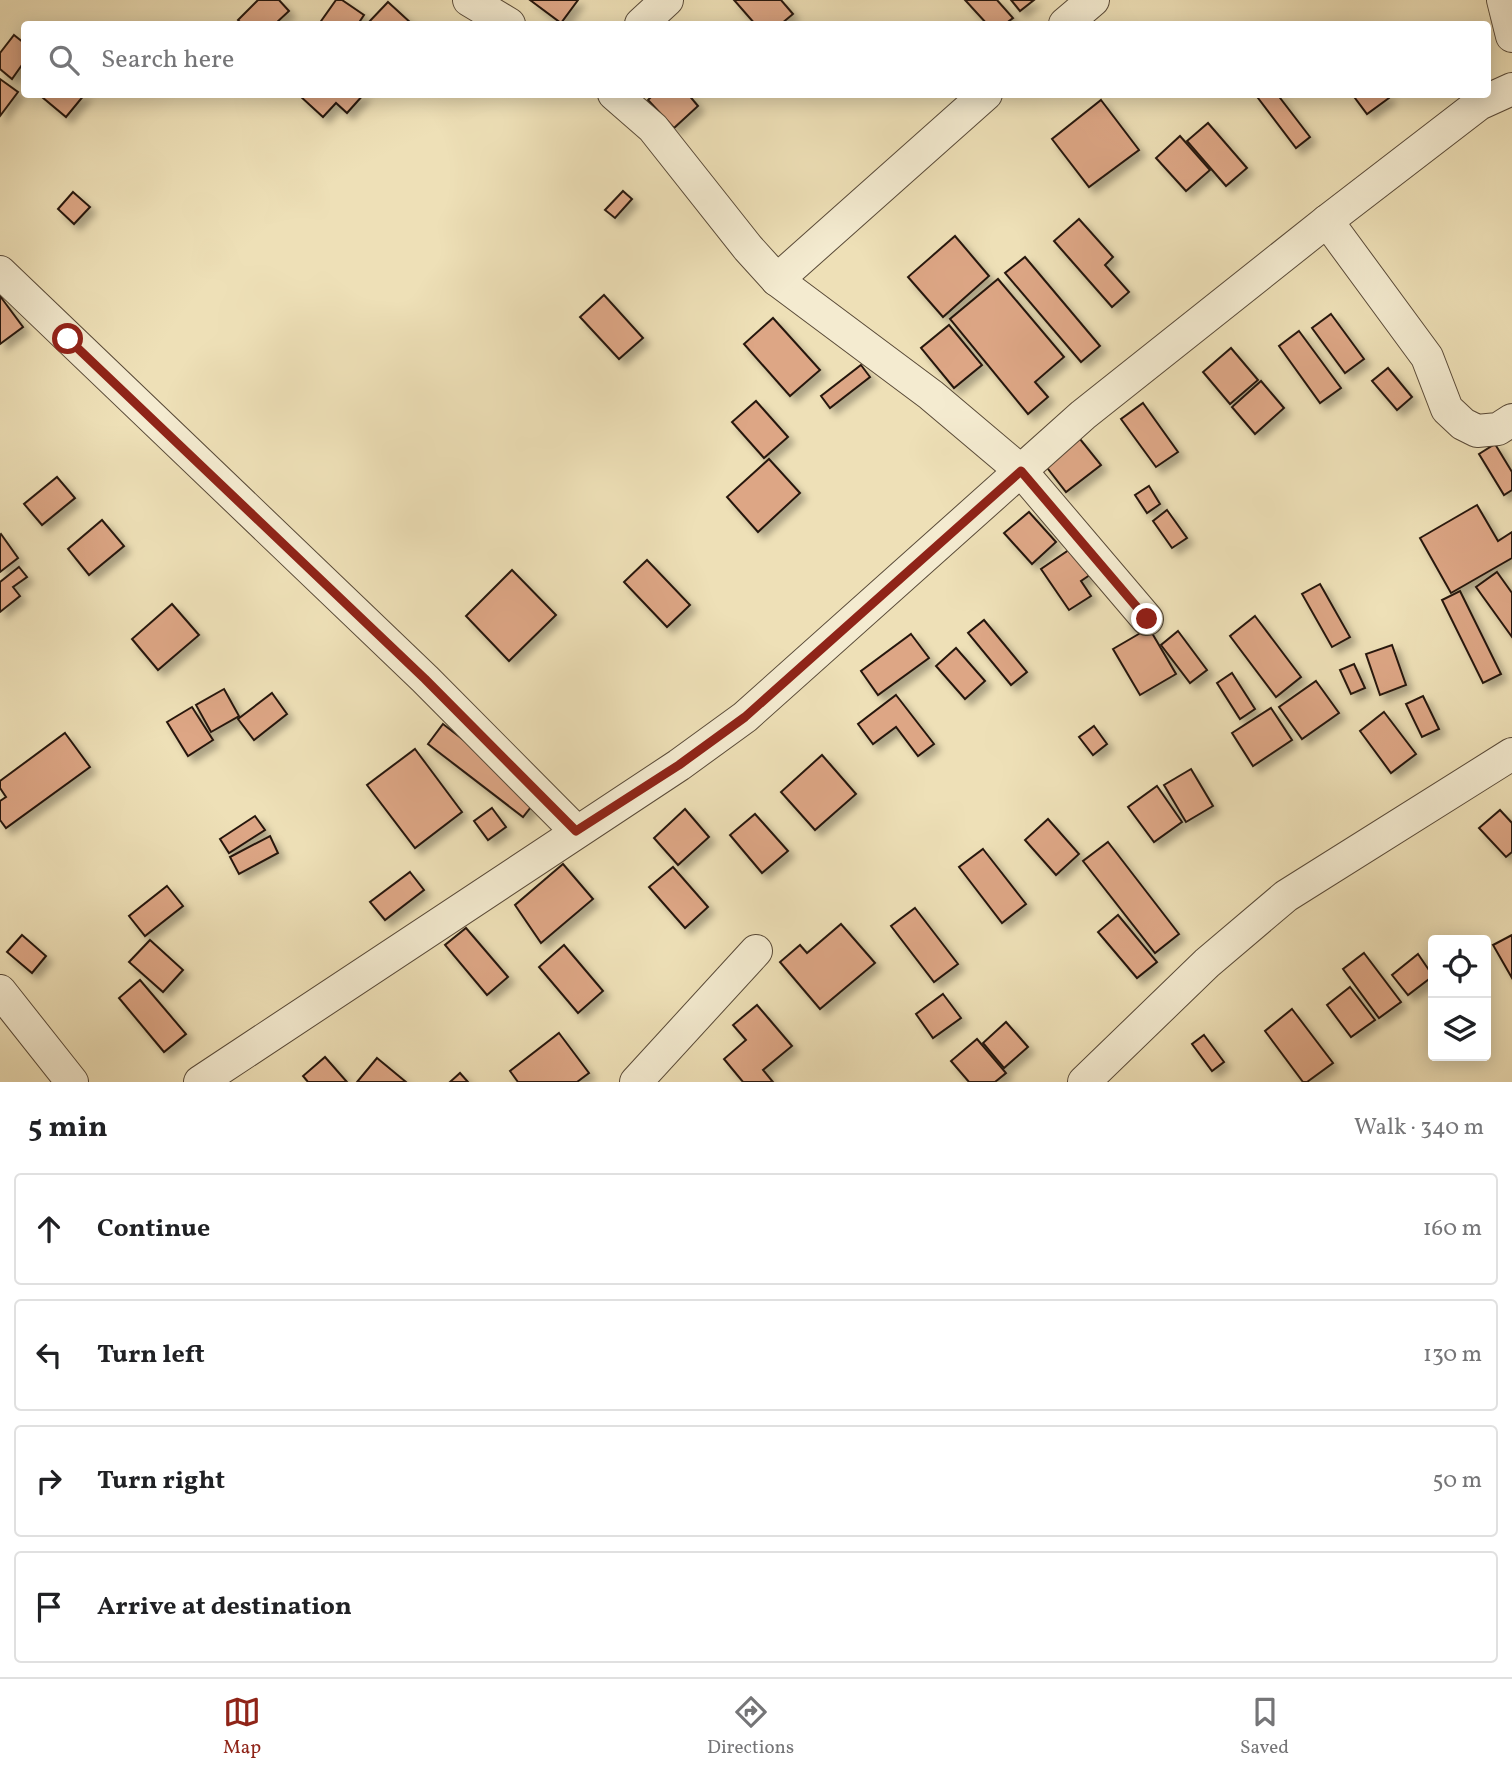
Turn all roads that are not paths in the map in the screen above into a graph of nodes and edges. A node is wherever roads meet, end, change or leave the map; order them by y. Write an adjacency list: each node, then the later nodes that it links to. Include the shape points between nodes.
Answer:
1 (469, 0): 5 (street)
2 (667, 0): 6 (street)
3 (1093, 0): 7 (street)
4 (1503, 0): 8 (street)
5 (504, 21)
6 (644, 21)
7 (1068, 21)
8 (1512, 36)
9 (1512, 89): 12 (street, via 1479,104)
10 (619, 98): 14 (street, via 653,128)
11 (982, 98): 14 (street)
12 (1327, 221): 15 (street, via 1426,357 1447,409 1477,431 1497,429); 16 (street, via 1083,415)
13 (0, 272): 19 (street, via 425,679)
14 (777, 280): 16 (street, via 931,396)
15 (1512, 420)
16 (1021, 471): 17 (street); 19 (street, via 745,717)
17 (1147, 619)
18 (1512, 754): 25 (street, via 1286,896 1207,963)
19 (576, 831): 23 (street)
20 (756, 951): 24 (street)
21 (0, 990): 22 (street)
22 (72, 1082)
23 (200, 1082)
24 (636, 1082)
25 (1084, 1082)

